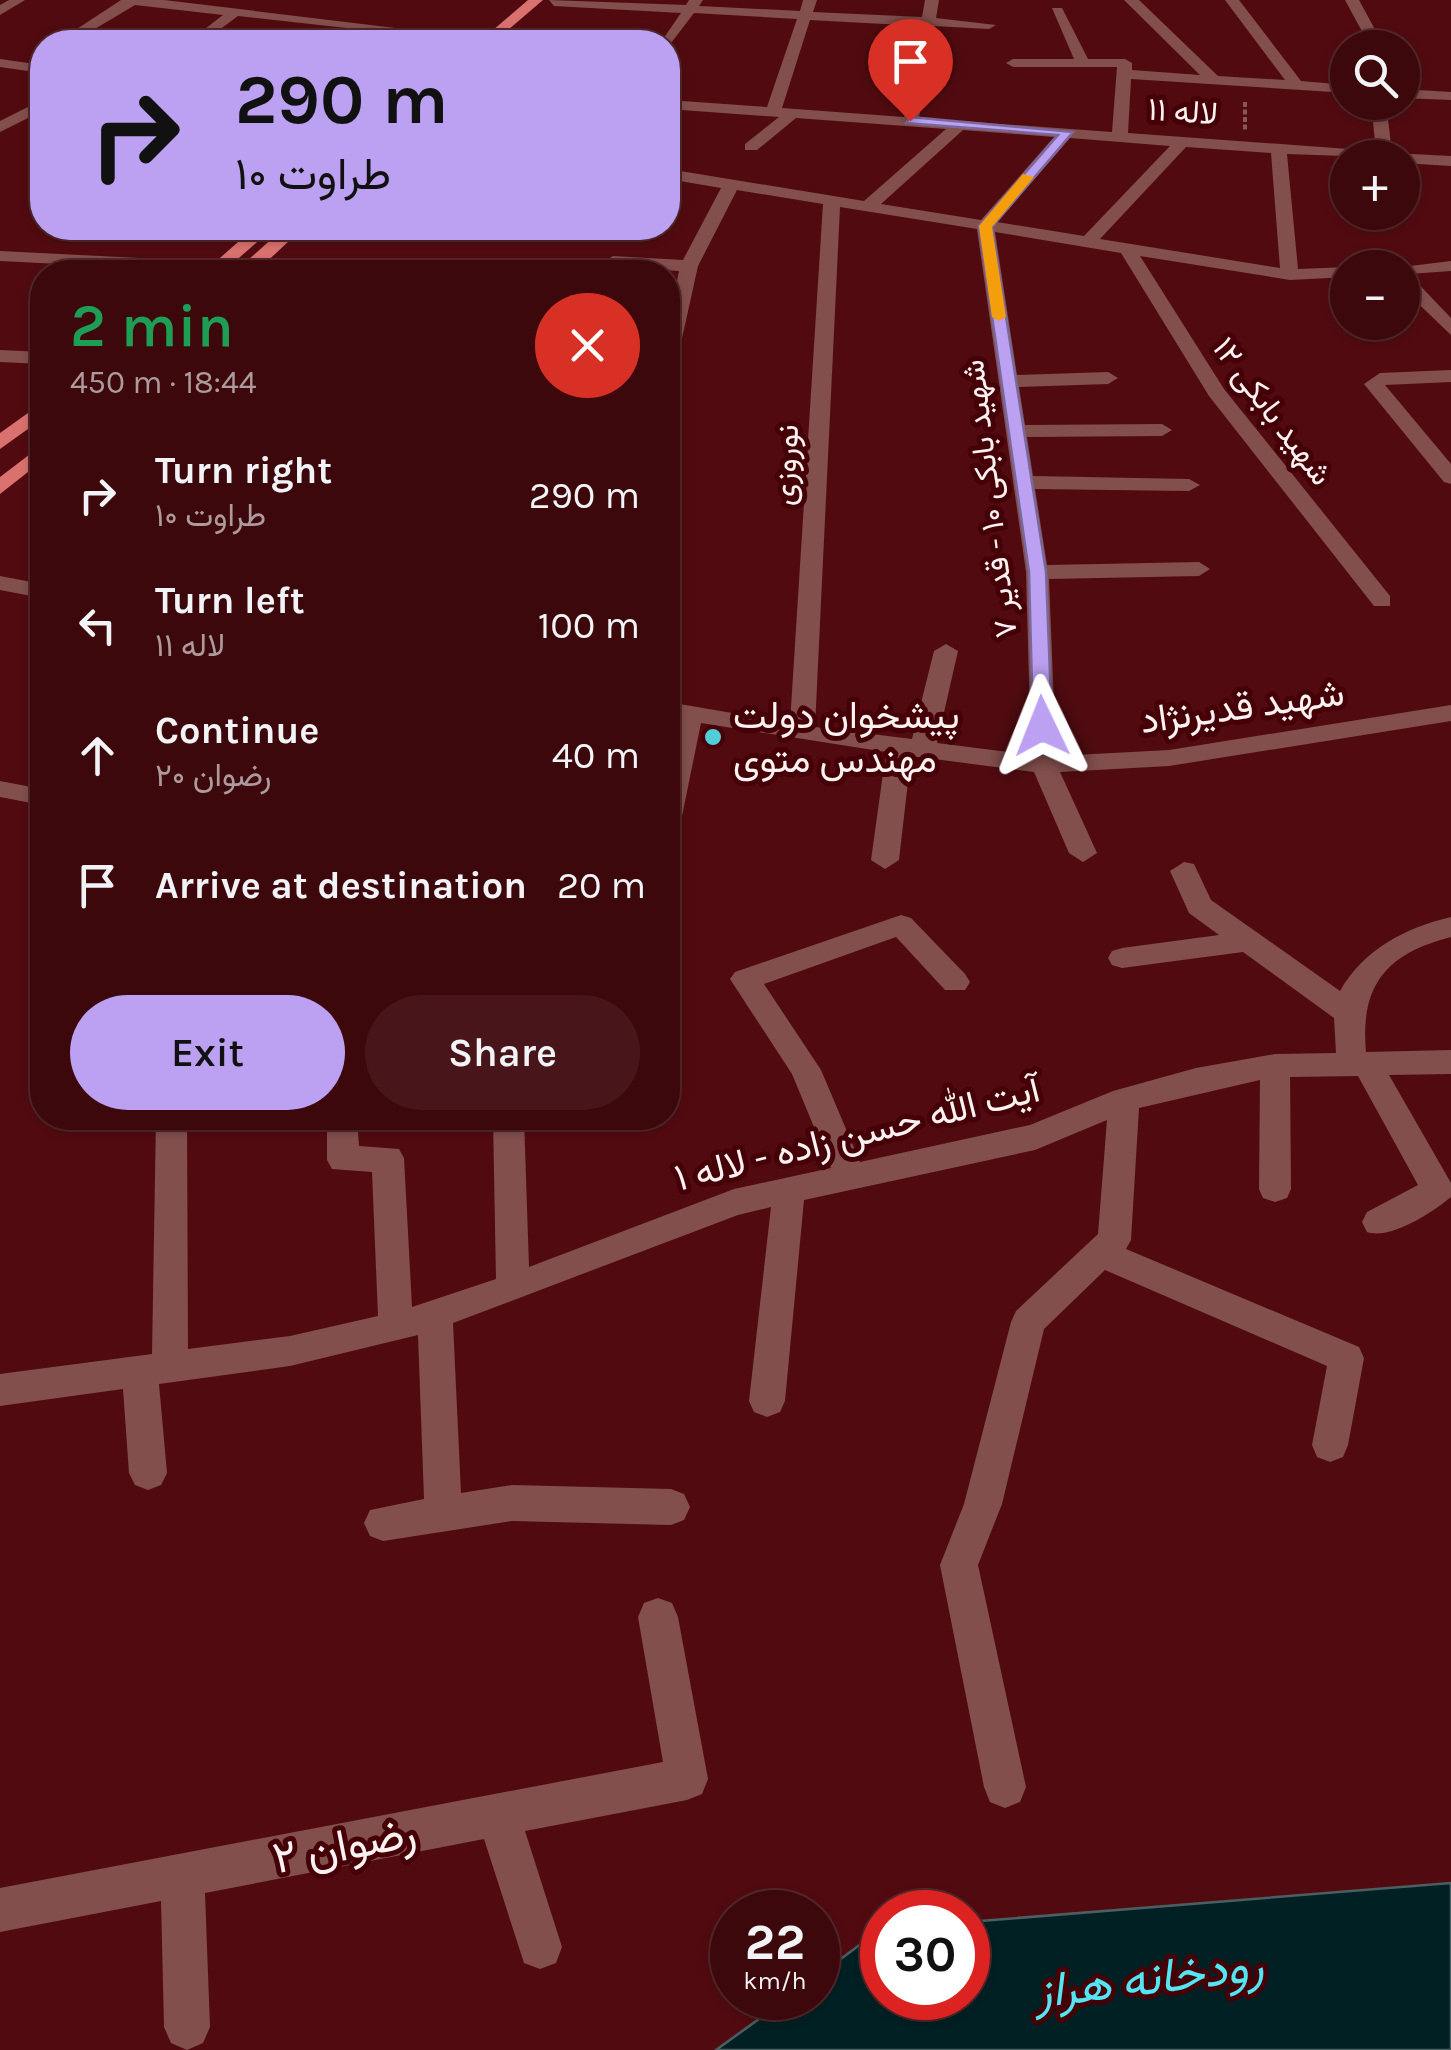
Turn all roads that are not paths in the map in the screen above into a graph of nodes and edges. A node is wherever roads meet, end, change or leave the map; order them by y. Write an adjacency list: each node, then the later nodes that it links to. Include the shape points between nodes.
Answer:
1 (18, 0): 12 (street)
2 (132, 0): 13 (street); 18 (street)
3 (536, 0): 22 (main road)
4 (932, 0): 16 (street)
5 (1131, 0): 32 (street)
6 (1232, 0): 33 (street)
7 (1352, 0): 25 (street)
8 (556, 1): 10 (street); 23 (main road)
9 (336, 3): 15 (street)
10 (693, 5): 11 (street); 24 (street)
11 (807, 8): 16 (street); 39 (street)
12 (0, 11)
13 (235, 12): 15 (street); 19 (street)
14 (1057, 12): 27 (street)
15 (314, 21): 17 (street)
16 (928, 22): 26 (street, via 990,18); 41 (street)
17 (337, 23): 20 (street); 21 (street)
18 (83, 30)
19 (211, 30)
20 (329, 30)
21 (395, 30)
22 (500, 30)
23 (521, 30)
24 (677, 30)
25 (1368, 30)
26 (986, 44)
27 (1083, 63): 28 (street); 31 (street, via 1125,63)
28 (1013, 64)
29 (3, 65): 30 (street)
30 (30, 68)
31 (1123, 74): 32 (street); 45 (street)
32 (1214, 80): 33 (street)
33 (1297, 86): 34 (street)
34 (1330, 88)
35 (1420, 94): 36 (street)
36 (1451, 96)
37 (680, 105): 39 (street, لاله ۱۱)
38 (30, 111): 43 (street)
39 (772, 111): 40 (street, لاله ۱۱)
40 (792, 112): 41 (street, لاله ۱۱); 47 (street)
41 (910, 121): 42 (street, لاله ۱۱)
42 (961, 124): 44 (street, لاله ۱۱); 55 (street)
43 (0, 127)
44 (1067, 132): 45 (street, لاله ۱۱); 56 (street)
45 (1120, 136): 46 (street, لاله ۱۱)
46 (1183, 141): 48 (street, لاله ۱۱); 59 (street)
47 (751, 147)
48 (1278, 148): 49 (street, لاله ۱۱); 70 (street)
49 (1330, 152)
50 (1420, 159): 51 (street, لاله ۱۱)
51 (1451, 161)
52 (680, 176): 53 (street)
53 (731, 184): 54 (street); 66 (street)
54 (832, 201): 55 (street); 98 (street, نوروزی)
55 (867, 207): 56 (street)
56 (985, 226): 59 (street); 78 (street, شهید بابکی ۱۰ - قدیر ۷)
57 (250, 240): 63 (main road)
58 (281, 240): 64 (main road)
59 (1087, 242): 60 (street)
60 (1126, 249): 70 (street); 94 (street, شهید بابکی ۱۲, via 1216,392)
61 (0, 256): 62 (street)
62 (62, 260)
63 (227, 260)
64 (258, 260)
65 (680, 265): 66 (street)
66 (689, 266): 72 (street)
67 (1451, 266): 68 (street)
68 (1420, 267)
69 (1330, 273): 70 (street)
70 (1290, 275)
71 (1420, 296): 73 (street)
72 (680, 309)
73 (1451, 329)
74 (6, 357): 75 (street)
75 (30, 366)
76 (1451, 376): 86 (street, via 1374,384)
77 (1108, 378): 78 (street)
78 (1008, 381): 81 (street, شهید بابکی ۱۰ - قدیر ۷)
79 (30, 419): 82 (main road)
80 (1162, 430): 81 (street)
81 (1016, 431): 87 (street, شهید بابکی ۱۰ - قدیر ۷)
82 (0, 443)
83 (0, 454): 84 (main road)
84 (30, 456)
85 (30, 462): 89 (main road)
86 (1451, 478)
87 (1024, 482): 88 (street); 91 (street, شهید بابکی ۱۰ - قدیر ۷)
88 (1189, 484)
89 (0, 488)
90 (1198, 569): 91 (street)
91 (1037, 572): 100 (street, شهید بابکی ۱۰ - قدیر ۷)
92 (0, 583): 93 (street)
93 (30, 589)
94 (1382, 600)
95 (946, 650): 99 (street)
96 (680, 712): 98 (street, شهید قدیرنژاد)
97 (1451, 713): 100 (street, شهید قدیرنژاد, via 1170,758)
98 (802, 734): 99 (street, شهید قدیرنژاد)
99 (912, 746): 100 (street, شهید قدیرنژاد); 104 (street)
100 (1044, 765): 103 (street)
101 (0, 789): 102 (street)
102 (30, 795)
103 (1083, 853)
104 (885, 860)
105 (1184, 872): 107 (street, via 1199,906)
106 (1451, 927): 110 (street, via 1424,932 1391,954 1354,990)
107 (1247, 940): 108 (street); 110 (street)
108 (1122, 958)
109 (955, 982): 118 (street, via 901,924 745,979 806,1070)
110 (1350, 1014): 112 (street)
111 (1451, 1062): 112 (street, آیت الله حسن زاده - لاله ۱)
112 (1359, 1064): 113 (street, آیت الله حسن زاده - لاله ۱); 121 (street, via 1438,1190)
113 (1275, 1066): 114 (street, آیت الله حسن زاده - لاله ۱); 119 (street)
114 (1124, 1100): 118 (street, آیت الله حسن زاده - لاله ۱, via 1035,1136); 122 (street, via 1114,1240)
115 (170, 1130): 126 (street)
116 (342, 1130): 125 (street, via 343,1160 388,1158)
117 (508, 1130): 123 (street)
118 (851, 1178): 120 (street, آیت الله حسن زاده - لاله ۱)
119 (1276, 1189)
120 (789, 1190): 123 (street, آیت الله حسن زاده - لاله ۱, via 718,1208); 128 (street)
121 (1379, 1222)
122 (1100, 1254): 129 (street, via 1346,1358); 135 (street, via 1028,1322 983,1504 959,1565)
123 (513, 1288): 124 (street, آیت الله حسن زاده - لاله ۱)
124 (435, 1314): 125 (street, آیت الله حسن زاده - لاله ۱); 132 (street)
125 (396, 1326): 126 (street, آیت الله حسن زاده - لاله ۱, via 290,1352)
126 (155, 1369): 127 (street, آیت الله حسن زاده - لاله ۱); 130 (street)
127 (0, 1390)
128 (767, 1401)
129 (1330, 1445)
130 (148, 1474)
131 (671, 1508): 132 (street, via 512,1503)
132 (443, 1514): 133 (street)
133 (382, 1523)
134 (658, 1617): 136 (street, رضوان ۲, via 687,1778)
135 (1005, 1788)
136 (498, 1815): 137 (street, رضوان ۲); 139 (street)
137 (182, 1875): 138 (street, رضوان ۲); 140 (street)
138 (0, 1910)
139 (540, 1947)
140 (186, 2027)

